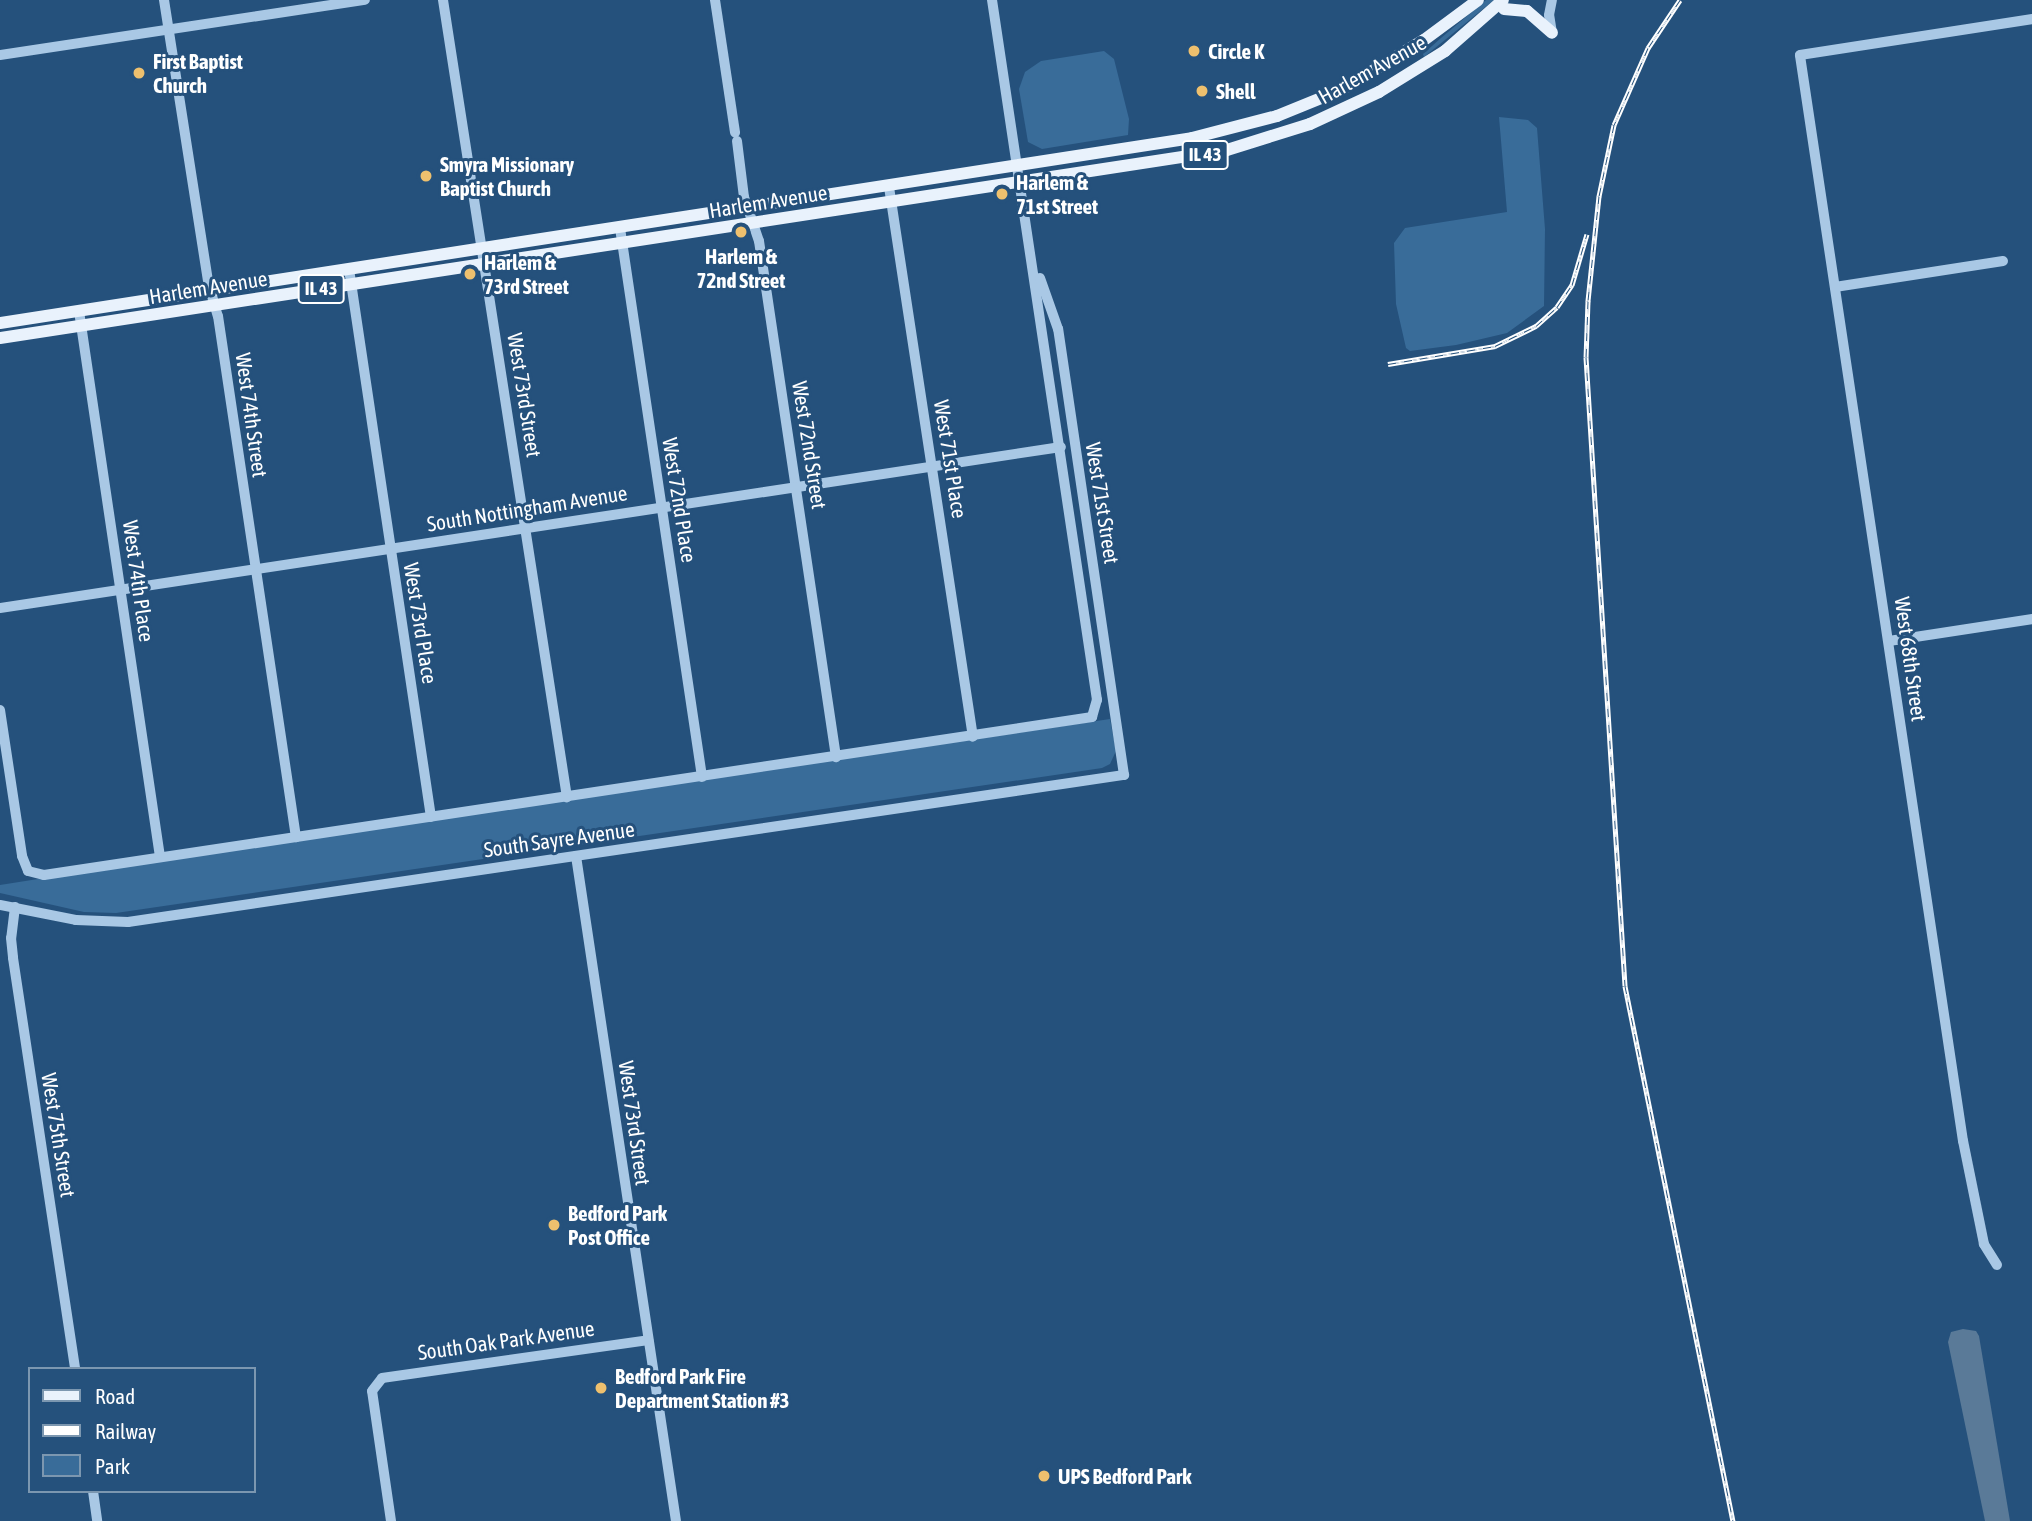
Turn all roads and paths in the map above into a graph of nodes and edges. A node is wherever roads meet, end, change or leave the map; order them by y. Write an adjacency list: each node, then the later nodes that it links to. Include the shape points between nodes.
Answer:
1 (164, 0): 13 (street, West 74th Street)
2 (365, 0): 13 (street)
3 (443, 0): 25 (street, West 73rd Street)
4 (715, 0): 20 (street, West 72nd Street)
5 (992, 0): 16 (street, West 71st Street)
6 (1469, 0): 11 (main road)
7 (1478, 0): 11 (main road, Harlem Avenue / IL 43)
8 (1516, 0): 10 (main road, Harlem Avenue)
9 (1552, 0): 14 (street)
10 (1504, 5): 14 (main road, via 1527,11); 17 (main road, Harlem Avenue / IL 43, via 1445,51 1380,92 1345,111 1272,138 1195,156)
11 (1456, 17): 16 (main road, Harlem Avenue / IL 43, via 1366,76 1277,116 1192,138)
12 (2032, 19): 30 (street, West 68th Street, via 1800,55)
13 (168, 29): 15 (street); 31 (street, West 74th Street)
14 (1552, 33)
15 (0, 55)
16 (1018, 167): 17 (street, West 71st Street); 18 (main road, Harlem Avenue / IL 43)
17 (1021, 182): 19 (main road, Harlem Avenue / IL 43); 23 (street, West 71st Street)
18 (889, 187): 19 (street, West 71st Place); 20 (main road, Harlem Avenue / IL 43)
19 (891, 202): 21 (main road, Harlem Avenue / IL 43); 38 (street, West 71st Place)
20 (748, 208): 21 (street, West 72nd Street); 22 (main road, Harlem Avenue / IL 43)
21 (753, 223): 24 (main road, Harlem Avenue / IL 43); 39 (street, West 72nd Street)
22 (620, 228): 24 (street, West 72nd Place); 25 (main road, Harlem Avenue / IL 43)
23 (1030, 240): 37 (street, West 71st Street); 52 (street, West 71st Street, via 1058,329)
24 (621, 243): 27 (main road, Harlem Avenue / IL 43); 40 (street, West 72nd Place)
25 (483, 249): 27 (street, West 73rd Street); 28 (main road, Harlem Avenue / IL 43)
26 (2003, 261): 30 (street)
27 (485, 264): 29 (main road, Harlem Avenue / IL 43); 41 (street, West 73rd Street)
28 (349, 269): 29 (street, West 73rd Place); 31 (main road, Harlem Avenue / IL 43)
29 (351, 284): 32 (main road, Harlem Avenue / IL 43); 42 (street, West 73rd Place)
30 (1835, 287): 47 (street, West 68th Street)
31 (210, 291): 32 (street, West 74th Street); 33 (main road, Harlem Avenue / IL 43)
32 (215, 305): 35 (main road, Harlem Avenue / IL 43); 43 (street, West 74th Street)
33 (79, 311): 34 (main road, Harlem Avenue / IL 43); 35 (street, West 74th Place)
34 (0, 323)
35 (81, 326): 36 (main road, Harlem Avenue / IL 43); 44 (street, West 74th Place)
36 (0, 338)
37 (1060, 447): 38 (street, South Nottingham Avenue); 49 (street, West 71st Street)
38 (933, 466): 39 (street, South Nottingham Avenue); 50 (street, West 71st Place)
39 (798, 487): 40 (street, South Nottingham Avenue); 51 (street, West 72nd Street)
40 (662, 507): 41 (street, South Nottingham Avenue); 53 (street, West 72nd Place)
41 (526, 529): 42 (street, South Nottingham Avenue); 54 (street, West 73rd Street)
42 (391, 549): 43 (street, South Nottingham Avenue); 55 (street, West 73rd Place)
43 (256, 569): 44 (street, South Nottingham Avenue); 56 (street, West 74th Street)
44 (121, 590): 45 (street, South Nottingham Avenue); 58 (street, West 74th Place)
45 (0, 608)
46 (2032, 619): 47 (street)
47 (1889, 641): 61 (street, West 68th Street, via 1963,1141 1984,1244)
48 (0, 710): 58 (street, South Sayre Avenue, via 28,871 44,875)
49 (1096, 713): 50 (street, South Sayre Avenue, via 1087,719)
50 (973, 737): 51 (street, South Sayre Avenue)
51 (836, 757): 53 (street, South Sayre Avenue)
52 (1125, 775): 57 (street, South Sayre Avenue)
53 (702, 777): 54 (street, South Sayre Avenue)
54 (567, 797): 55 (street, South Sayre Avenue)
55 (431, 817): 56 (street, South Sayre Avenue)
56 (296, 837): 58 (street, South Sayre Avenue)
57 (576, 856): 60 (street, South Sayre Avenue, via 128,922 85,921); 62 (street, West 73rd Street)
58 (160, 857)
59 (0, 905): 60 (street, South Sayre Avenue)
60 (15, 907): 63 (street, West 75th Street, via 13,958)
61 (1997, 1265)
62 (648, 1340): 66 (street, South Oak Park Avenue, via 382,1378 373,1386); 67 (street, West 73rd Street)
63 (75, 1367)
64 (93, 1493): 65 (street)
65 (97, 1521)
66 (391, 1521)
67 (676, 1521)

